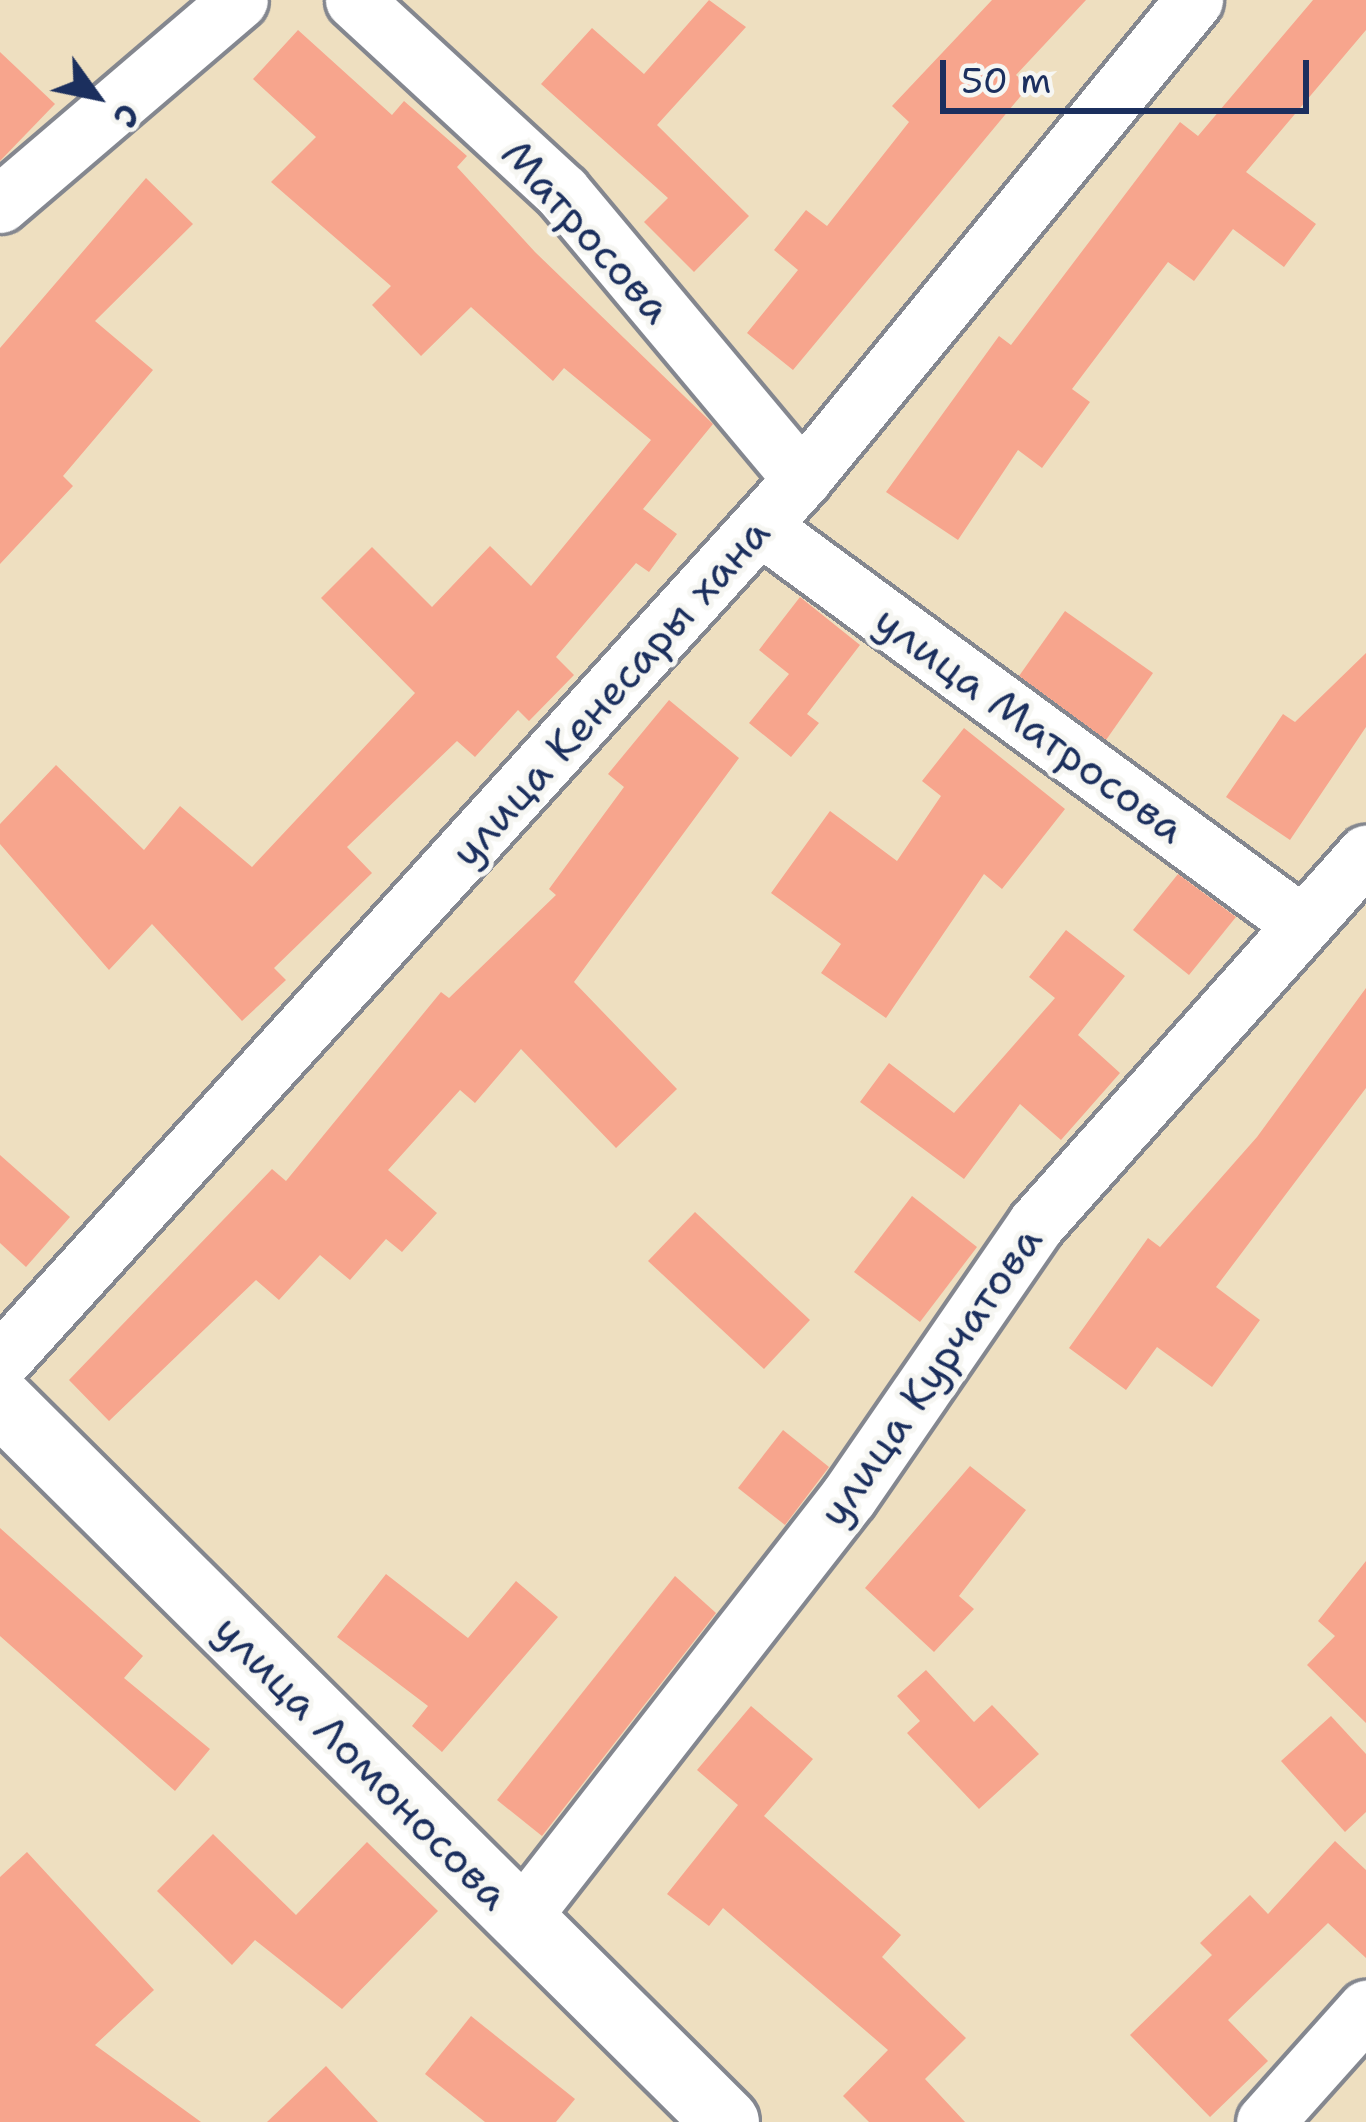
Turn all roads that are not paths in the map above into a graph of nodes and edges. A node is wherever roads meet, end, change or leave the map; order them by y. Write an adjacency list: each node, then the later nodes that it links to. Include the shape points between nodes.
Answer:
1 (239, 0): 4 (street)
2 (354, 0): 5 (street, Матросова, via 562,192)
3 (1193, 0): 5 (street, улица Кенесары хана)
4 (0, 204)
5 (802, 479): 6 (street, улица Кенесары хана)
6 (760, 526): 8 (street, улица Матросова); 9 (street, улица Кенесары хана)
7 (1366, 854): 8 (street, улица Курчатова)
8 (1299, 922): 11 (street, улица Курчатова, via 1036,1224 848,1496)
9 (0, 1361)
10 (0, 1401): 11 (main road, улица Ломоносова)
11 (519, 1920): 13 (main road, улица Ломоносова)
12 (1366, 2009): 14 (street)
13 (726, 2122)
14 (1265, 2122)

